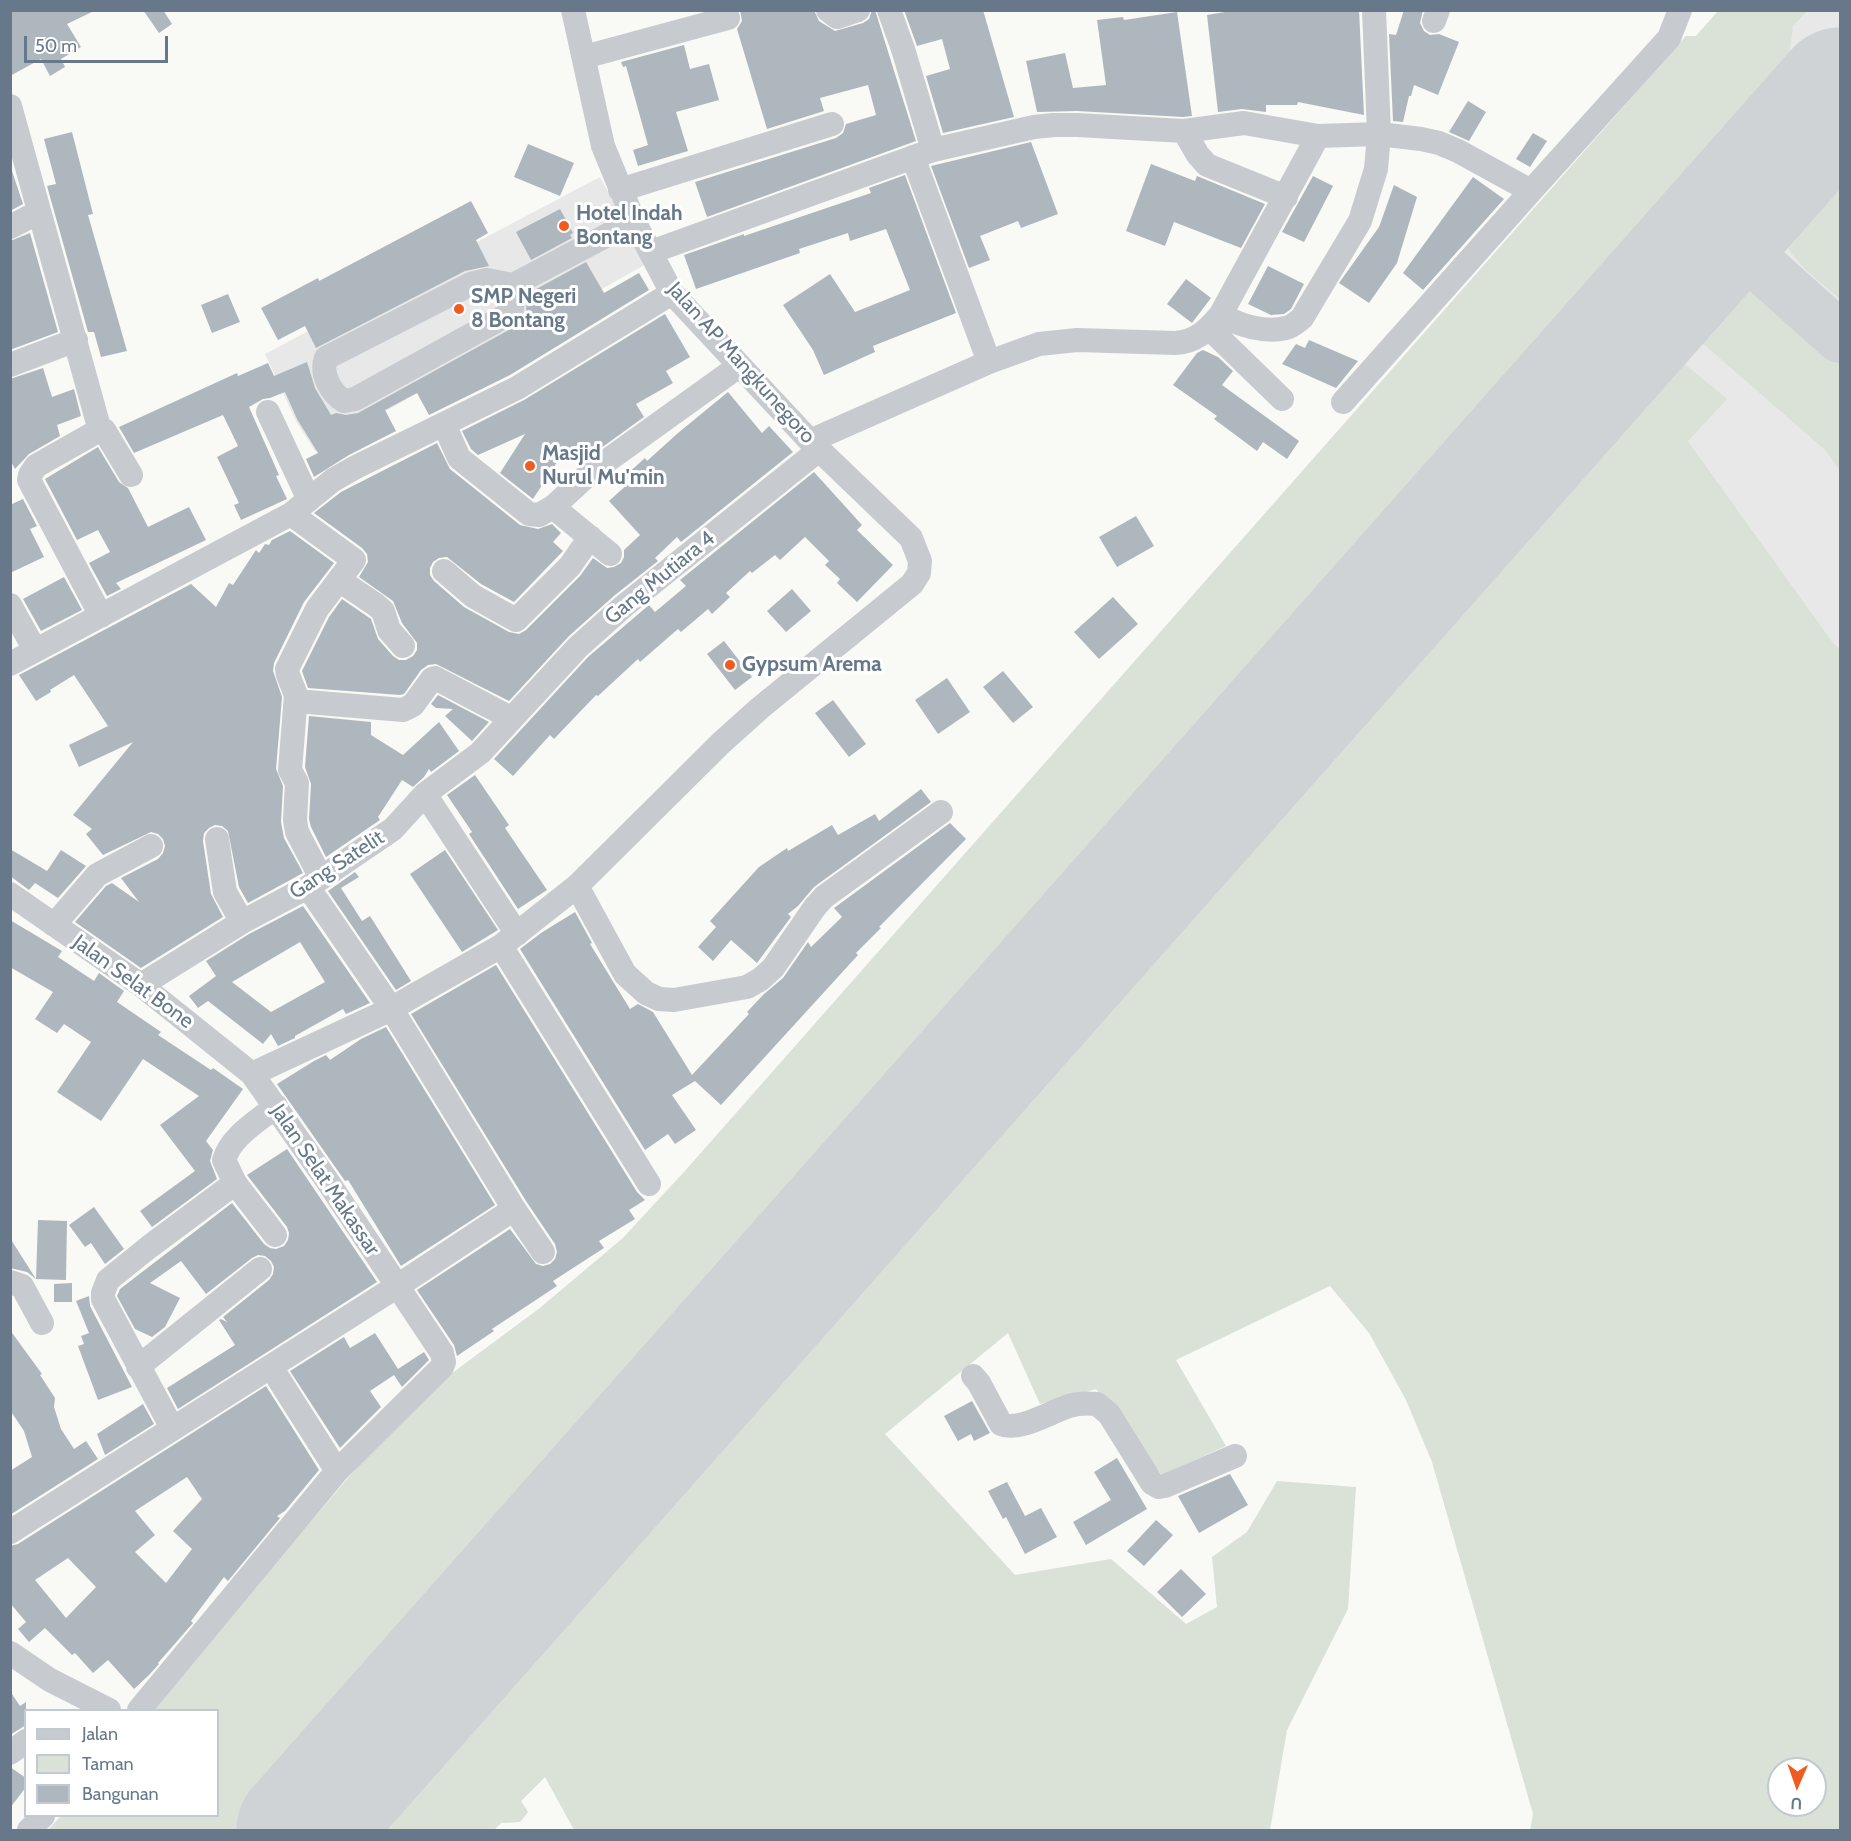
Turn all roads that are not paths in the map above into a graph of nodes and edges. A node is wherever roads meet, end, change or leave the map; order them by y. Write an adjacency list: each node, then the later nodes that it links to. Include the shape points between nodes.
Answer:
1 (573, 10): 8 (street, Jalan AP Mangkunegoro)
2 (828, 10): 3 (street, via 837,17)
3 (858, 10)
4 (889, 10): 14 (street, via 903,49)
5 (1374, 10): 12 (street)
6 (1680, 10): 16 (street, via 1669,38)
7 (728, 18): 8 (street)
8 (584, 57): 15 (street, Jalan AP Mangkunegoro, via 603,146)
9 (10, 106): 18 (street)
10 (832, 124): 15 (street)
11 (1184, 131): 13 (street, via 1244,123); 14 (street, via 1054,125); 17 (street, via 1207,165)
12 (1379, 134): 13 (street); 16 (street, via 1438,143); 24 (street, via 1376,169 1360,220 1302,318 1289,328 1273,330 1229,320)
13 (1317, 136): 17 (street)
14 (923, 153): 21 (street); 26 (street)
15 (620, 190): 19 (street, Jalan AP Mangkunegoro)
16 (1531, 191): 30 (street)
17 (1286, 197): 24 (street)
18 (39, 212): 20 (street); 25 (street)
19 (634, 221): 21 (street, Jalan AP Mangkunegoro); 22 (street)
20 (10, 227)
21 (651, 252): 23 (street, Jalan AP Mangkunegoro)
22 (513, 285): 22 (street, via 509,314 355,399 344,402 326,379 326,358 471,284 487,280)
23 (672, 293): 28 (street, Jalan AP Mangkunegoro); 32 (street, via 517,388)
24 (1215, 321): 26 (street, Gang Mutiara 4, via 1188,342 1057,341); 29 (street)
25 (76, 340): 27 (street); 33 (street)
26 (989, 362): 34 (street, Gang Mutiara 4)
27 (10, 365)
28 (739, 366): 34 (street, Jalan AP Mangkunegoro); 37 (street, via 590,473)
29 (1282, 399)
30 (1342, 402)
31 (268, 412): 36 (street)
32 (444, 424): 36 (street, via 344,474); 37 (street, via 459,458 529,514 539,515)
33 (99, 427): 35 (street); 43 (street, via 36,466 29,480)
34 (815, 446): 48 (street, Gang Mutiara 4, via 578,647); 54 (street, Jalan AP Mangkunegoro, via 911,538 920,561 919,573 912,584 729,736)
35 (131, 475)
36 (300, 507): 41 (street, via 352,557 354,562); 43 (street)
37 (553, 507): 38 (street)
38 (590, 537): 39 (street); 40 (street, via 570,567 516,620 473,596)
39 (610, 554)
40 (444, 571)
41 (339, 580): 44 (street, via 383,611 389,630); 47 (street, via 317,609 287,669)
42 (10, 605): 45 (street)
43 (101, 616): 45 (street)
44 (403, 646)
45 (35, 650): 46 (street)
46 (10, 664)
47 (296, 701): 48 (street, via 403,711 413,705 435,678); 53 (street, via 290,770 297,783 295,820)
48 (511, 718): 49 (street, Gang Satelit, via 480,753)
49 (425, 794): 53 (street, Gang Satelit, via 393,829); 58 (street)
50 (941, 812): 54 (street, via 824,897 773,968 747,987 674,1000 646,993 625,974)
51 (217, 839): 56 (street, via 225,892)
52 (151, 846): 57 (street, via 97,875)
53 (315, 882): 56 (street, Gang Satelit); 60 (street)
54 (577, 886): 58 (street)
55 (10, 894): 57 (street, Jalan Selat Bone)
56 (242, 922): 59 (street, Gang Satelit)
57 (54, 925): 59 (street, Jalan Selat Bone)
58 (509, 940): 60 (street); 64 (street)
59 (141, 985): 61 (street, Jalan Selat Bone)
60 (392, 1008): 61 (street); 65 (street)
61 (252, 1074): 62 (street, Jalan Selat Makassar)
62 (276, 1106): 63 (street, via 227,1149 224,1160); 70 (street, Jalan Selat Makassar)
63 (235, 1183): 66 (street); 72 (street, via 108,1280 103,1299)
64 (649, 1184)
65 (514, 1209): 67 (street); 70 (street)
66 (275, 1235)
67 (543, 1252)
68 (260, 1269): 72 (street)
69 (10, 1282): 71 (street, via 22,1286)
70 (396, 1287): 73 (street); 77 (street, Jalan Selat Makassar, via 442,1353 444,1362)
71 (42, 1323)
72 (138, 1367): 75 (street)
73 (272, 1367): 75 (street); 77 (street)
74 (973, 1376): 76 (street, via 1005,1426 1016,1426 1069,1406 1097,1404 1109,1414 1152,1483 1159,1486)
75 (172, 1428): 78 (street)
76 (1235, 1456)
77 (337, 1471): 82 (street)
78 (10, 1532)
79 (10, 1653): 80 (street, via 50,1680)
80 (72, 1703): 81 (street)
81 (104, 1709)
82 (140, 1709)
83 (24, 1742): 84 (street)
84 (10, 1753)
85 (41, 1817): 86 (street)
86 (29, 1830)

